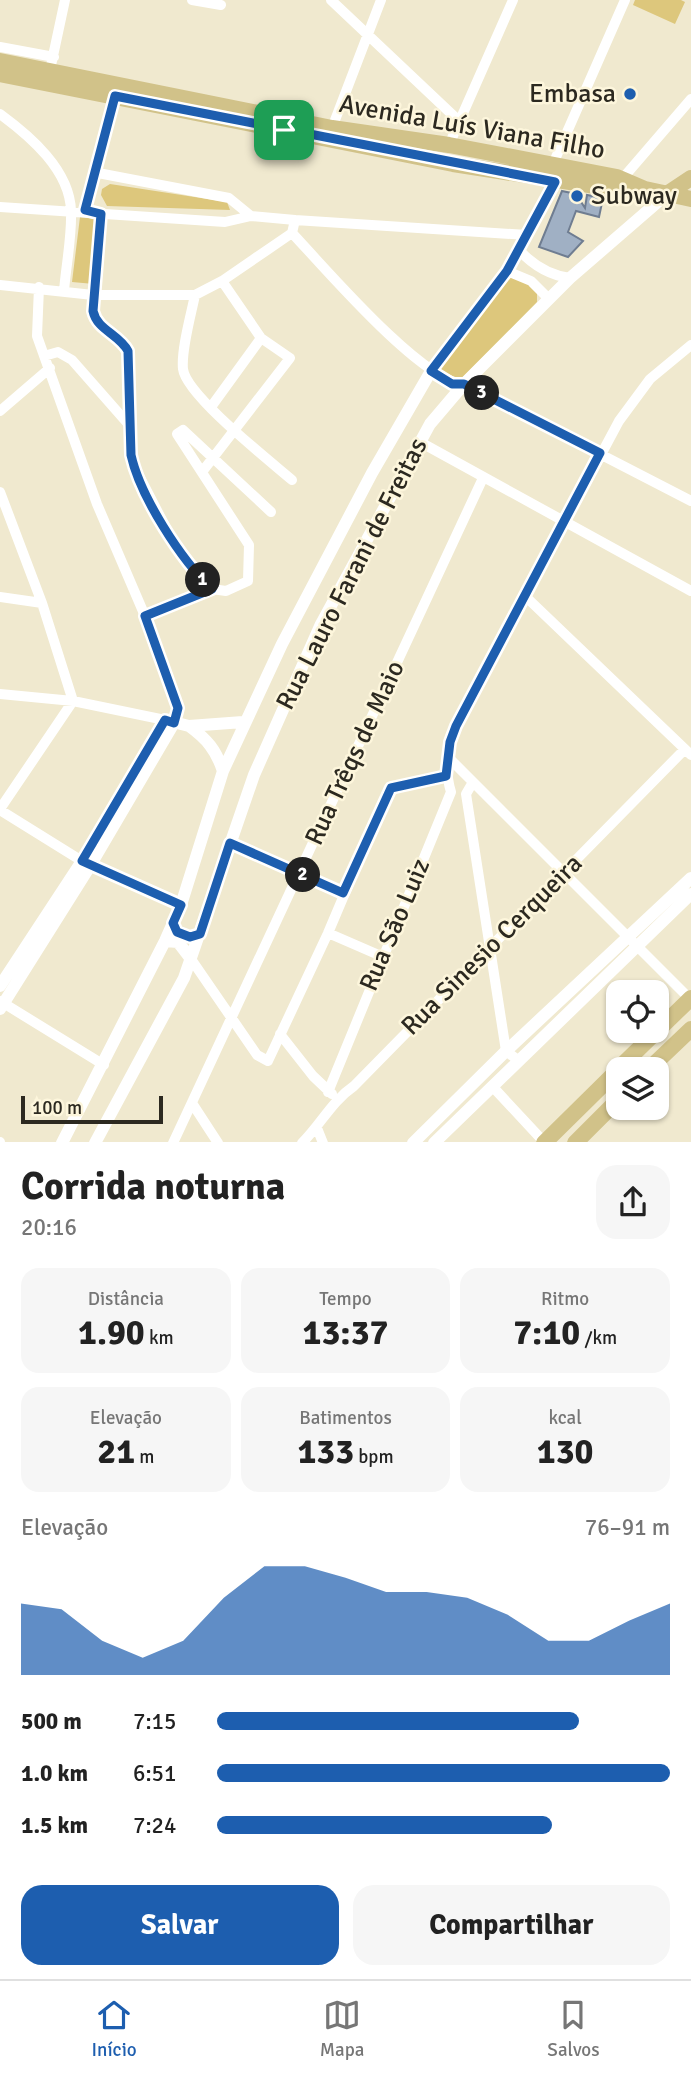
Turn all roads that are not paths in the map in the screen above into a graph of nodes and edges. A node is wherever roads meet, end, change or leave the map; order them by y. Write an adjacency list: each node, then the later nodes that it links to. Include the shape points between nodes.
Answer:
1 (65, 0): 11 (street)
2 (192, 0): 7 (street)
3 (331, 0): 8 (street)
4 (381, 0): 8 (street)
5 (513, 0): 16 (street)
6 (625, 0): 19 (street)
7 (221, 5)
8 (366, 35): 16 (street); 17 (street)
9 (0, 47): 11 (street)
10 (0, 61): 11 (main road, Avenida Luís Viana Filho)
11 (52, 63): 17 (main road, Avenida Luís Viana Filho)
12 (0, 74): 13 (main road, Avenida Luís Viana Filho)
13 (115, 96): 19 (main road, Avenida Luís Viana Filho); 20 (street)
14 (691, 99): 21 (street)
15 (0, 114): 27 (street, via 22,130 60,174)
16 (460, 122): 18 (street)
17 (332, 128): 18 (main road, Avenida Luís Viana Filho)
18 (449, 145): 19 (main road, Avenida Luís Viana Filho)
19 (556, 171): 21 (main road, Avenida Luís Viana Filho); 23 (main road, Avenida Luís Viana Filho, via 634,192); 33 (street, Rua Lauro Farani de Freitas)
20 (98, 173): 28 (street); 30 (street, via 229,198)
21 (623, 178): 23 (main road, Avenida Luís Viana Filho)
22 (691, 178): 24 (main road)
23 (645, 189): 24 (main road, Avenida Luís Viana Filho)
24 (667, 194): 25 (main road, Avenida Luís Viana Filho); 36 (street, Rua Lauro Farani de Freitas)
25 (691, 199)
26 (0, 207): 27 (street)
27 (71, 209): 28 (street); 40 (street)
28 (85, 210): 29 (street)
29 (101, 214): 30 (street, via 225,222); 41 (street)
30 (251, 216): 31 (street)
31 (295, 220): 32 (street); 33 (street)
32 (292, 233): 37 (street); 48 (street)
33 (527, 235): 34 (street, Rua Lauro Farani de Freitas)
34 (520, 251): 35 (street, Rua Lauro Farani de Freitas); 36 (street, via 541,269)
35 (507, 271): 43 (street, via 531,281); 48 (street, Rua Lauro Farani de Freitas)
36 (570, 278): 43 (street, Rua Lauro Farani de Freitas)
37 (222, 281): 42 (street); 44 (street)
38 (0, 285): 39 (street)
39 (40, 287): 40 (street); 46 (street, via 37,336)
40 (64, 291): 41 (street)
41 (93, 295): 42 (street); 52 (street, via 96,321 128,351)
42 (195, 295): 50 (street, via 183,370)
43 (549, 299): 49 (street, Rua Lauro Farani de Freitas)
44 (261, 338): 50 (street); 53 (street, via 290,358)
45 (691, 345): 55 (street, via 639,390)
46 (44, 356): 47 (street); 52 (street, via 58,352 72,360)
47 (50, 368): 51 (street); 69 (street, via 97,505)
48 (431, 371): 49 (street, via 452,384); 73 (street, Rua Lauro Farani de Freitas, via 337,537)
49 (464, 384): 54 (street, Rua Lauro Farani de Freitas); 55 (street)
50 (211, 407): 53 (street)
51 (0, 411)
52 (130, 426): 64 (street, via 131,455 142,481 178,551)
53 (234, 432): 56 (street); 59 (street)
54 (420, 442): 58 (street); 83 (street, Rua Lauro Farani de Freitas, via 321,624 254,775)
55 (600, 453): 61 (street); 63 (street)
56 (212, 459): 57 (street); 57 (street, via 183,430 177,434); 62 (street)
57 (202, 472): 64 (street, via 249,545 248,582 226,591)
58 (483, 478): 63 (street); 85 (street, Rua Trêqs de Maio)
59 (292, 480)
60 (0, 492): 68 (street)
61 (691, 501)
62 (271, 512)
63 (564, 522): 65 (street); 66 (street)
64 (212, 589): 69 (street)
65 (691, 591)
66 (525, 596): 75 (street); 76 (street, via 456,726)
67 (0, 597): 68 (street)
68 (42, 603): 71 (street)
69 (145, 616): 72 (street, via 178,708)
70 (0, 694): 71 (street)
71 (73, 701): 72 (street); 82 (street)
72 (170, 722): 74 (street); 84 (street)
73 (243, 722): 74 (street); 77 (street, Rua Lauro Farani de Freitas)
74 (189, 726): 77 (street, via 207,740)
75 (688, 752): 86 (street, Rua Sinesio Cerqueira)
76 (447, 756): 78 (street); 79 (street)
77 (223, 771): 90 (street, Rua Lauro Farani de Freitas)
78 (446, 776): 80 (street); 88 (street, via 391,788)
79 (473, 782): 81 (street); 86 (street)
80 (450, 792): 81 (street); 97 (street, Rua São Luiz)
81 (466, 794): 96 (street)
82 (0, 810): 84 (street)
83 (230, 843): 85 (street); 93 (street, Rua Lauro Farani de Freitas)
84 (86, 863): 90 (street); 99 (street); 101 (street)
85 (299, 873): 88 (street); 103 (street, Rua Trêqs de Maio)
86 (562, 874): 95 (street); 96 (street, Rua Sinesio Cerqueira)
87 (691, 878): 95 (street)
88 (343, 893): 92 (street)
89 (691, 894): 95 (street)
90 (181, 905): 91 (street, Rua Lauro Farani de Freitas)
91 (173, 923): 93 (street, via 181,935); 94 (street, Rua Lauro Farani de Freitas)
92 (328, 933): 97 (street); 105 (street)
93 (200, 934): 98 (street, Rua Lauro Farani de Freitas)
94 (165, 941): 98 (street, via 178,942); 110 (street, Rua Lauro Farani de Freitas)
95 (632, 943): 100 (street); 106 (street); 109 (street)
96 (489, 946): 106 (street); 114 (street, Rua Sinesio Cerqueira, via 354,1086)
97 (381, 956): 113 (street, Rua São Luiz)
98 (191, 959): 103 (street); 119 (street, Rua Lauro Farani de Freitas)
99 (0, 986)
100 (691, 999): 102 (main road)
101 (1, 1004): 110 (street)
102 (674, 1015): 104 (main road, via 679,1028); 107 (main road)
103 (232, 1021): 105 (street, via 257,1055 268,1061); 115 (street, Rua Trêqs de Maio)
104 (690, 1030): 108 (main road)
105 (280, 1034): 113 (street)
106 (506, 1051): 109 (street); 124 (street)
107 (630, 1057)
108 (662, 1057)
109 (519, 1061): 112 (street)
110 (104, 1065): 118 (street, Rua Lauro Farani de Freitas)
111 (606, 1081): 126 (main road)
112 (492, 1086): 125 (street); 126 (street)
113 (328, 1092): 114 (street)
114 (338, 1097): 117 (street, Rua Sinesio Cerqueira)
115 (192, 1103): 120 (street, Rua Trêqs de Maio); 121 (street)
116 (606, 1112): 127 (main road)
117 (317, 1128): 122 (street, Rua Sinesio Cerqueira); 123 (street)
118 (63, 1142)
119 (96, 1142)
120 (173, 1142)
121 (217, 1142)
122 (303, 1142)
123 (323, 1142)
124 (414, 1142)
125 (435, 1142)
126 (544, 1142)
127 (576, 1142)

